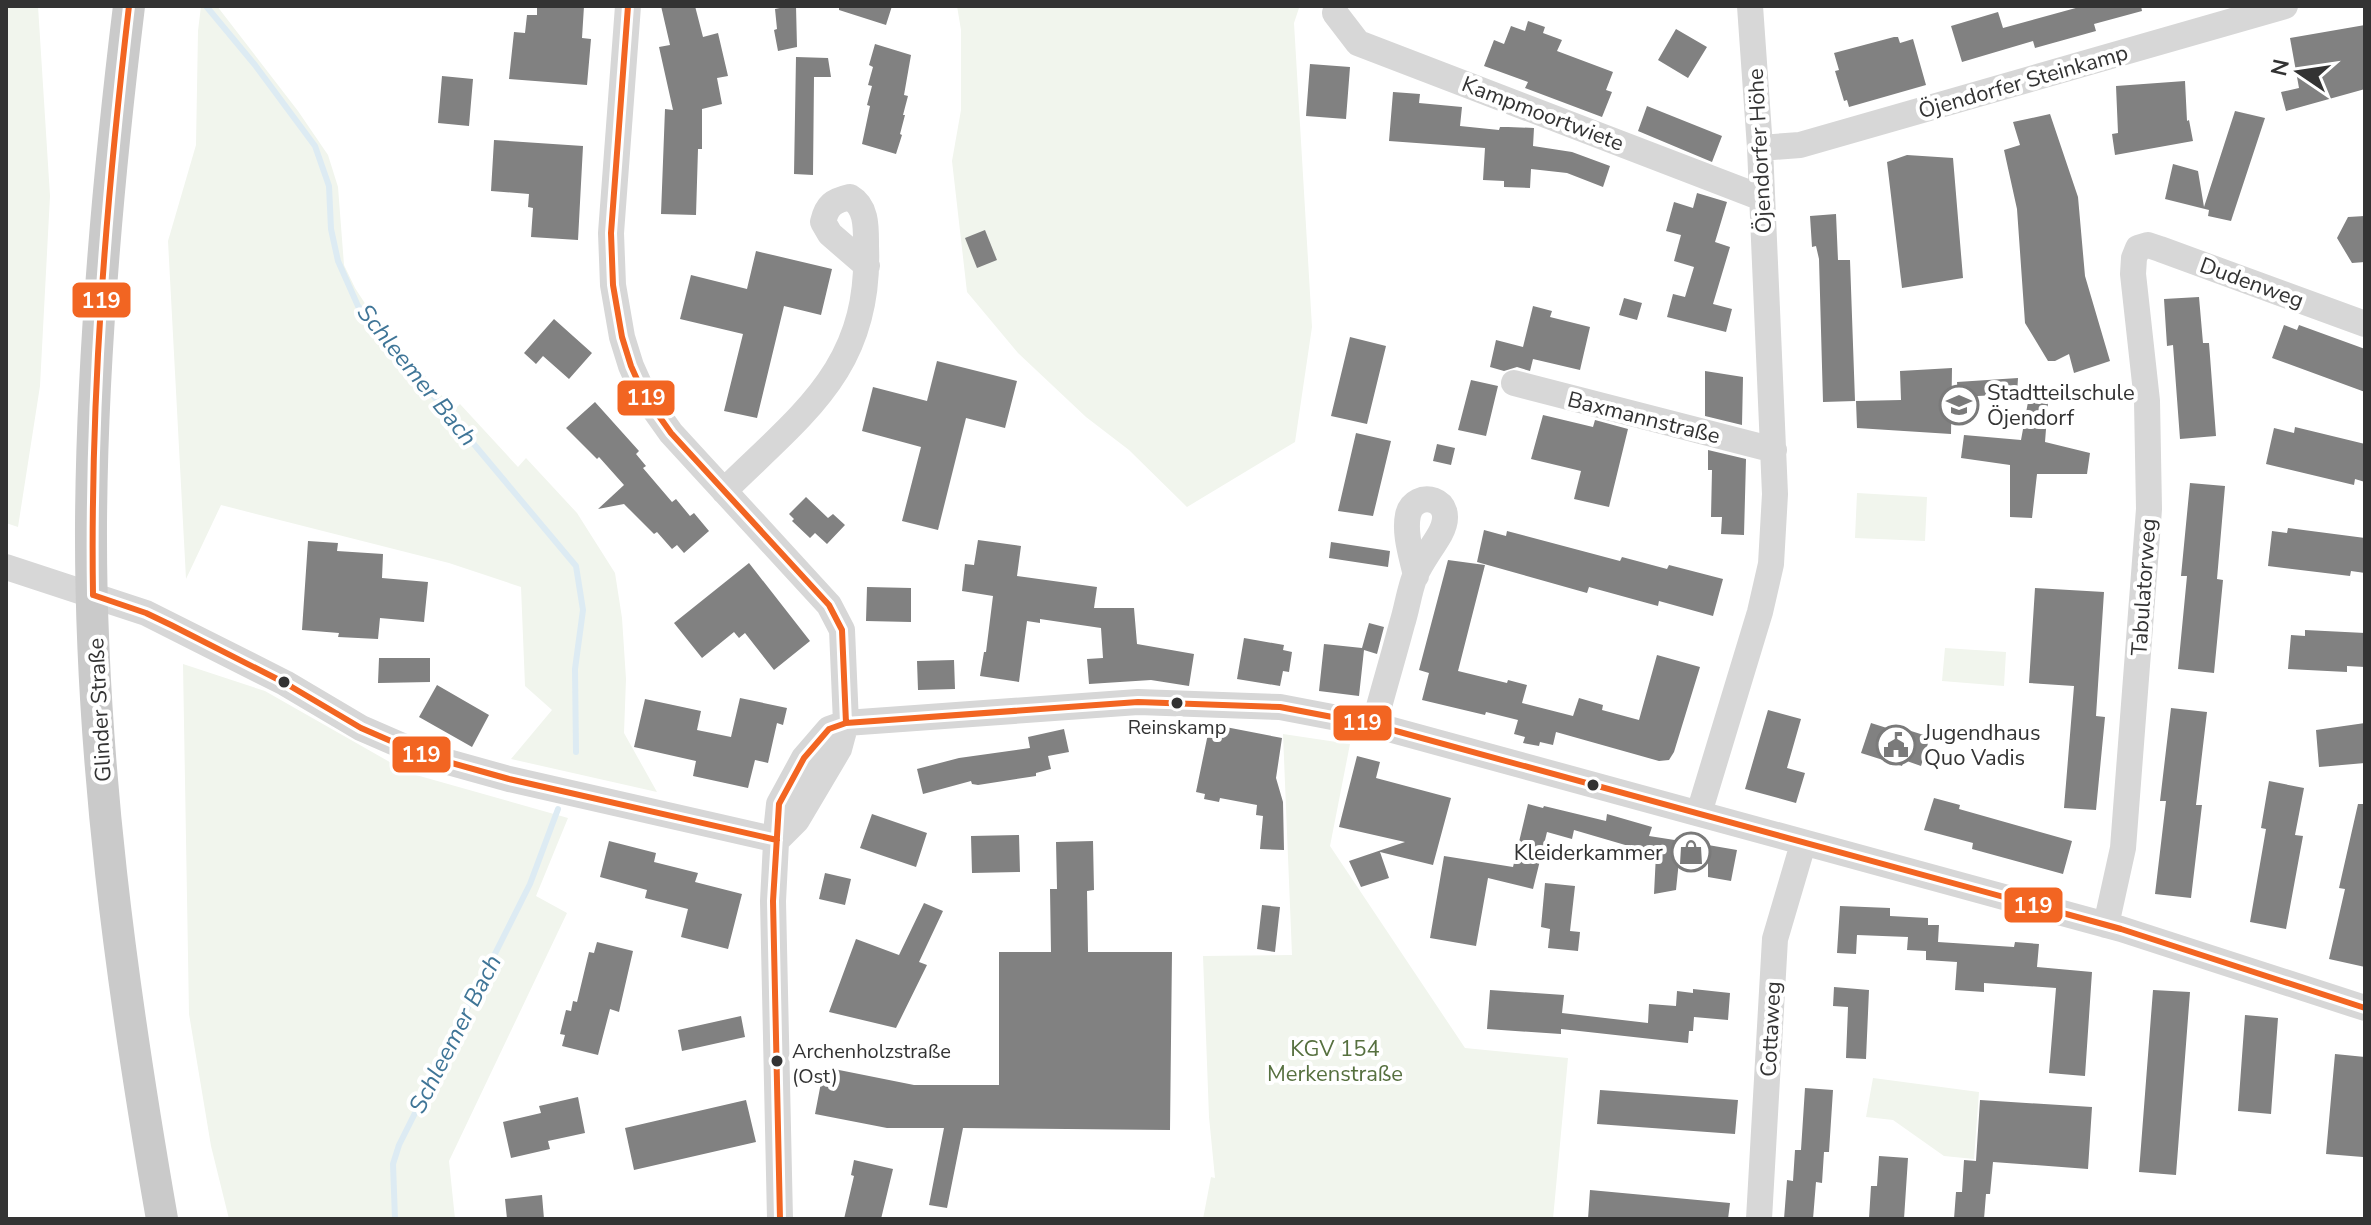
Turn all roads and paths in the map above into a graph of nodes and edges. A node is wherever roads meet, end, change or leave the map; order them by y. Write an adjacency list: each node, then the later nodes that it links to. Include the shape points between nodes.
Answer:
1 (129, 6): 16 (main road, Glinder Straße, via 99,310)
2 (628, 6): 13 (street, via 611,233 622,337 644,395)
3 (1750, 6): 6 (street, Öjendorfer Höhe)
4 (2285, 6): 6 (street, Öjendorfer Steinkamp, via 1800,145)
5 (1335, 13): 7 (street, Kampmoortwiete, via 1358,43)
6 (1760, 148): 7 (street, Öjendorfer Höhe)
7 (1762, 198): 12 (street, Öjendorfer Höhe)
8 (2138, 248): 10 (street, Dudenweg, via 2160,249); 22 (street, Tabulatorweg, via 2133,274 2147,401 2149,509 2123,848)
9 (867, 266): 13 (street, via 855,335 841,366 815,402)
10 (2365, 324)
11 (1514, 383): 12 (street, Baxmannstraße)
12 (1774, 450): 19 (street, Öjendorfer Höhe, via 1771,564)
13 (724, 491): 17 (street, via 829,605 842,630)
14 (6, 567): 16 (street)
15 (1416, 576): 18 (street)
16 (93, 595): 20 (street, via 158,619 361,728 423,755); 24 (main road, Glinder Straße, via 106,814 134,1056)
17 (846, 723): 18 (street, via 1138,702 1280,707); 20 (street, via 829,729 793,774 779,804)
18 (1374, 725): 19 (street)
19 (1699, 813): 21 (street)
20 (777, 840): 25 (street, via 773,901)
21 (1803, 844): 22 (street); 26 (street, Cottaweg, via 1775,939)
22 (2106, 925): 23 (street)
23 (2365, 1008)
24 (162, 1219)
25 (780, 1219)
26 (1759, 1219)

